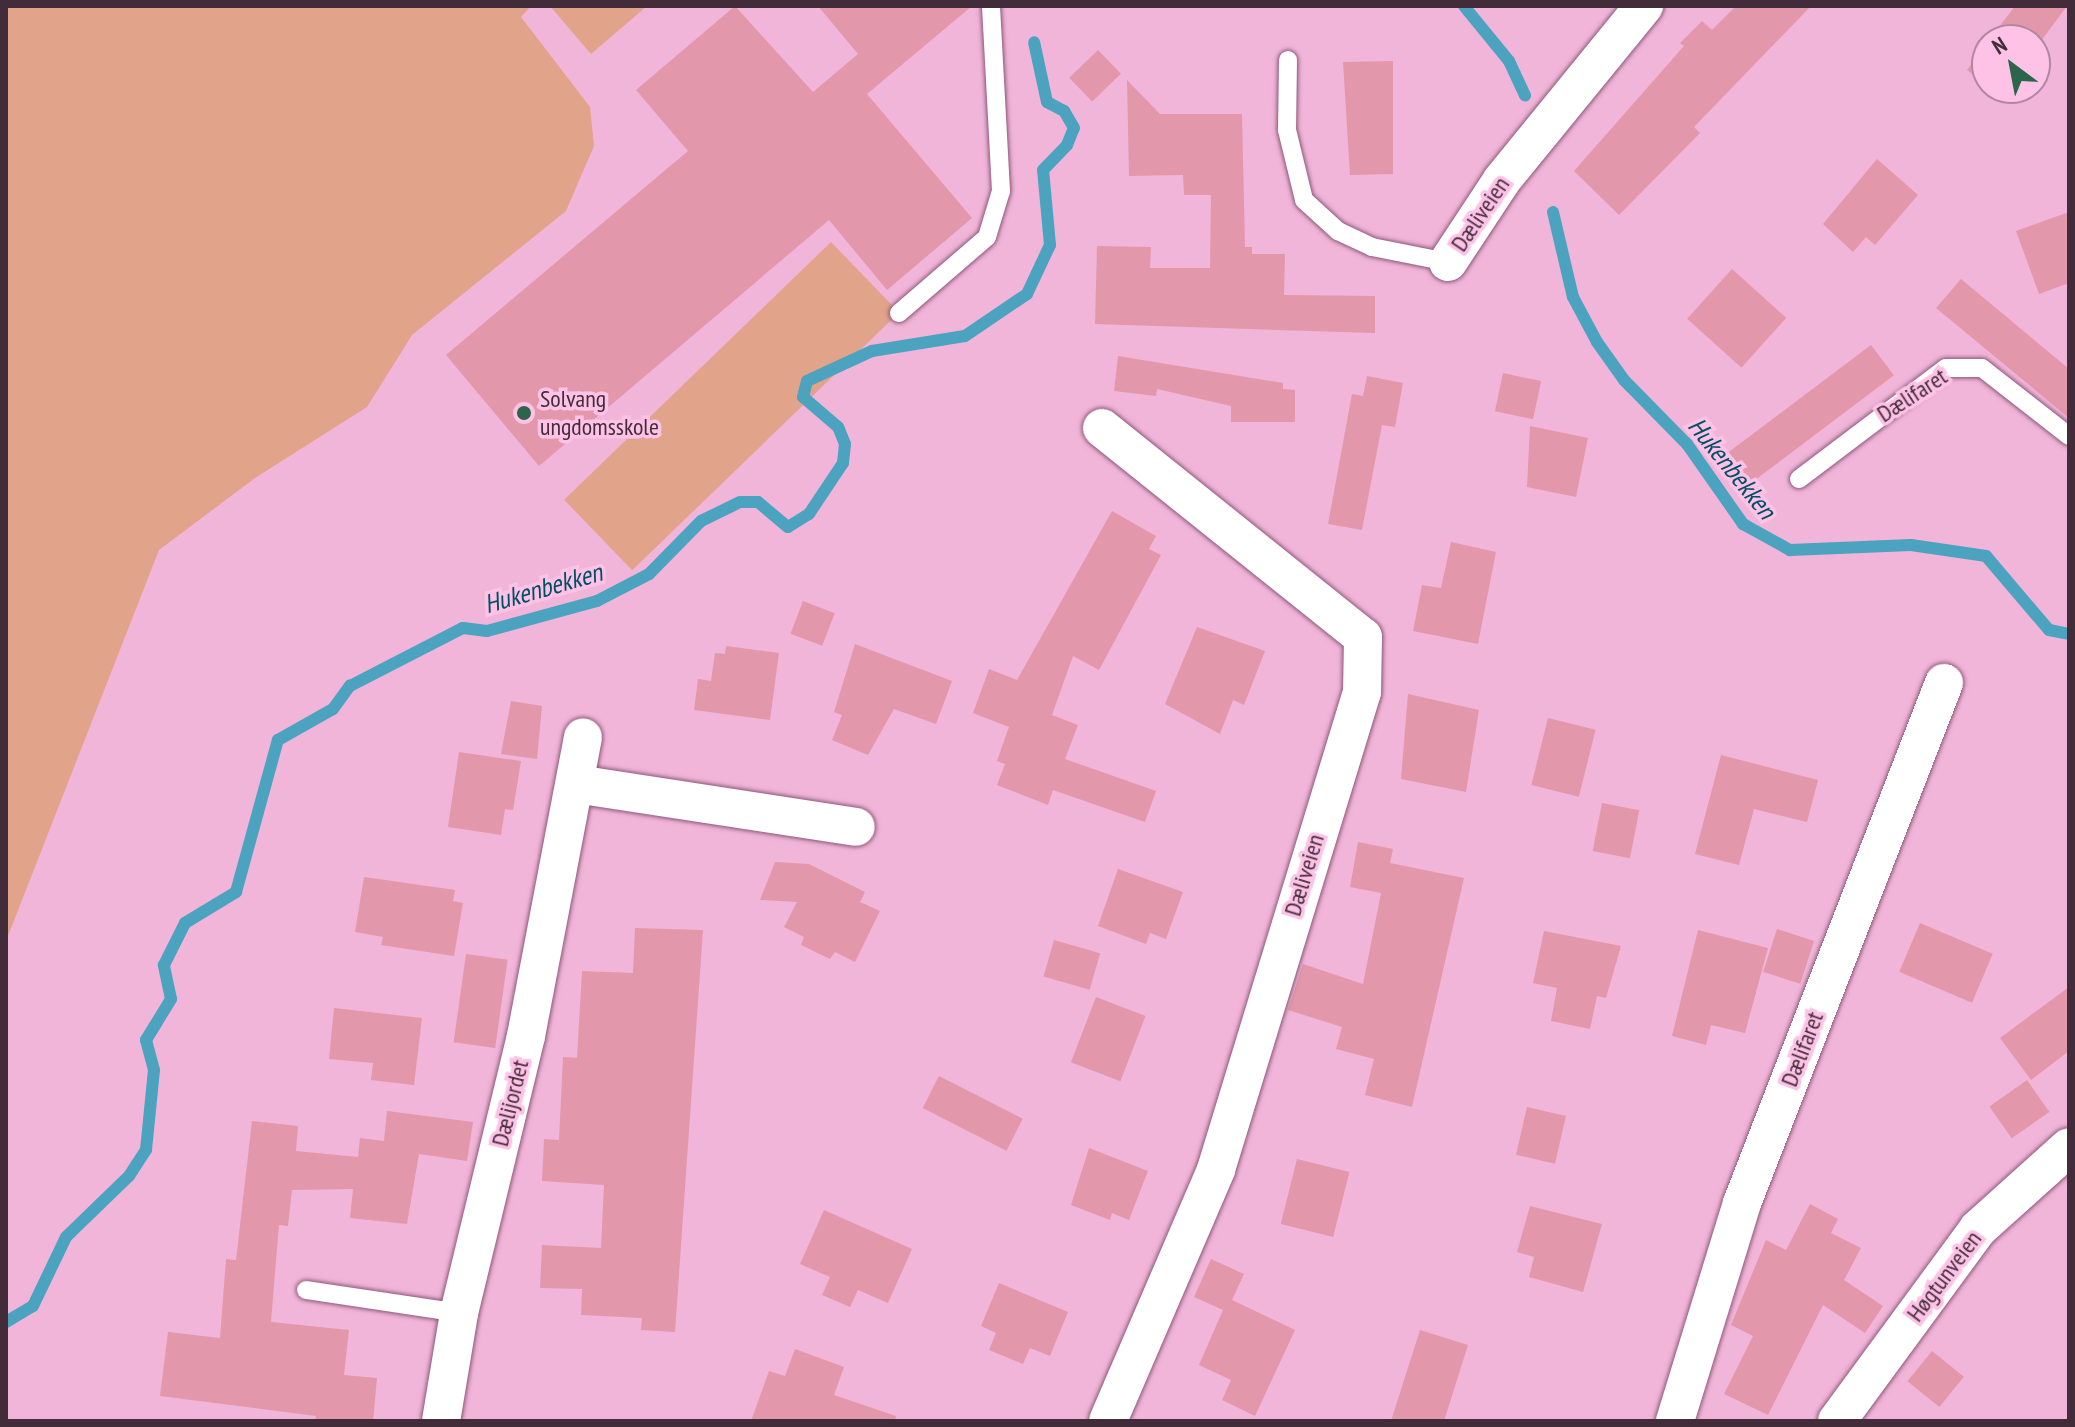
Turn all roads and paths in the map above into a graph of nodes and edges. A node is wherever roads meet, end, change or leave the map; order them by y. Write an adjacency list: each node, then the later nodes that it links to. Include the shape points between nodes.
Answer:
1 (991, 6): 5 (lane, via 1001,191 987,237)
2 (1644, 6): 4 (street, Dæliveien, via 1502,180)
3 (1288, 60): 4 (lane, Dæliveien, via 1287,130 1304,200 1338,231 1372,247)
4 (1448, 262)
5 (899, 313)
6 (1102, 428): 17 (street, Dæliveien, via 1363,637 1362,692 1216,1170)
7 (2069, 436): 8 (lane, Dælifaret, via 1982,368 1946,368)
8 (1799, 479)
9 (1944, 683): 18 (street, Dælifaret, via 1742,1203)
10 (583, 737): 11 (street, Dælijordet)
11 (576, 784): 12 (street); 15 (street, Dælijordet, via 526,1036)
12 (856, 827)
13 (2069, 1147): 19 (street, Høgtunveien, via 1978,1229)
14 (306, 1290): 15 (lane)
15 (459, 1313): 16 (street, Dælijordet)
16 (441, 1421)
17 (1108, 1421)
18 (1675, 1421)
19 (1837, 1421)

